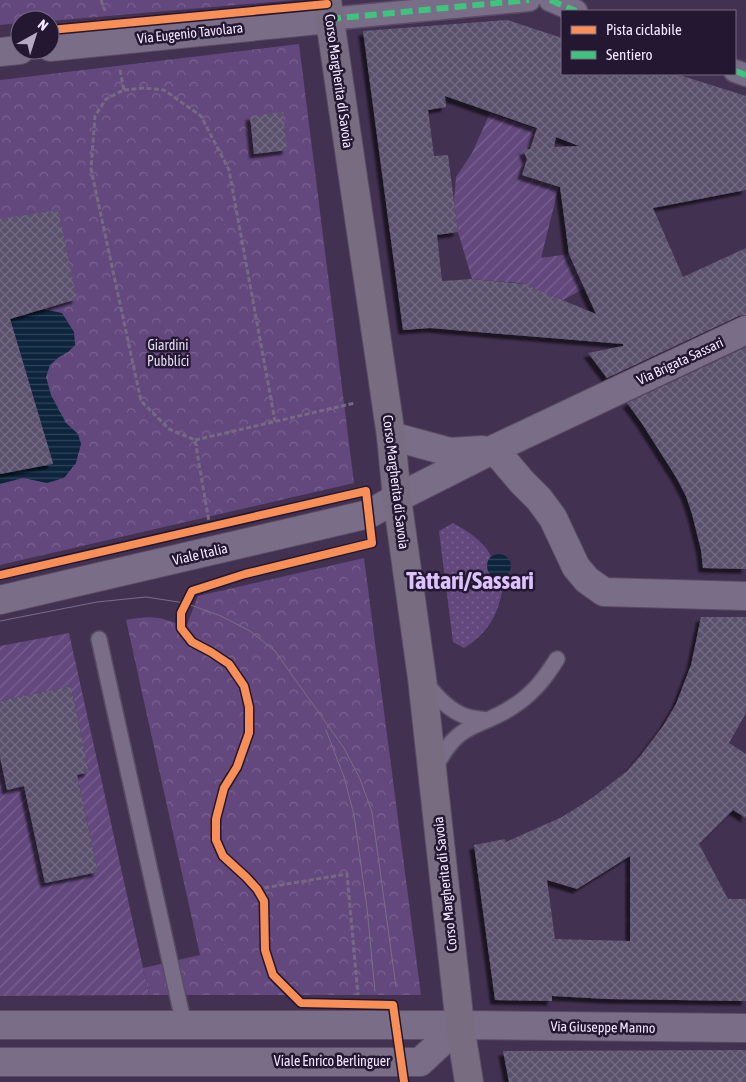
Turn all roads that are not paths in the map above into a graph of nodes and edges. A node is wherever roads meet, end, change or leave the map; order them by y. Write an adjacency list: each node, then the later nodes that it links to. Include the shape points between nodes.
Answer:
1 (529, 0): 3 (street)
2 (550, 0): 4 (street)
3 (328, 10): 5 (street, Via Eugenio Tavolara); 7 (main road, Corso Margherita di Savoia)
4 (574, 10)
5 (60, 46)
6 (746, 330): 8 (street, Via Brigata Sassari)
7 (391, 436): 8 (street, via 450,452); 9 (main road, Corso Margherita di Savoia)
8 (494, 449): 9 (street, Viale Italia); 10 (street, via 553,518 576,567 604,592)
9 (397, 498): 11 (street, Viale Italia, via 369,514); 14 (main road, Corso Margherita di Savoia)
10 (746, 596)
11 (0, 600)
12 (99, 639): 17 (lane)
13 (557, 659): 15 (lane, via 544,681 528,696)
14 (422, 678): 15 (lane, via 450,707 468,717); 16 (main road, Corso Margherita di Savoia)
15 (490, 720): 16 (lane, via 469,728 454,739)
16 (432, 772): 18 (main road, Corso Margherita di Savoia)
17 (184, 1025): 18 (street); 19 (street)
18 (460, 1025): 20 (street, Via Giuseppe Manno); 21 (street, Viale Enrico Berlinguer, via 420,1062); 22 (main road, Corso Margherita di Savoia)
19 (0, 1026)
20 (746, 1028)
21 (0, 1062)
22 (469, 1082)

